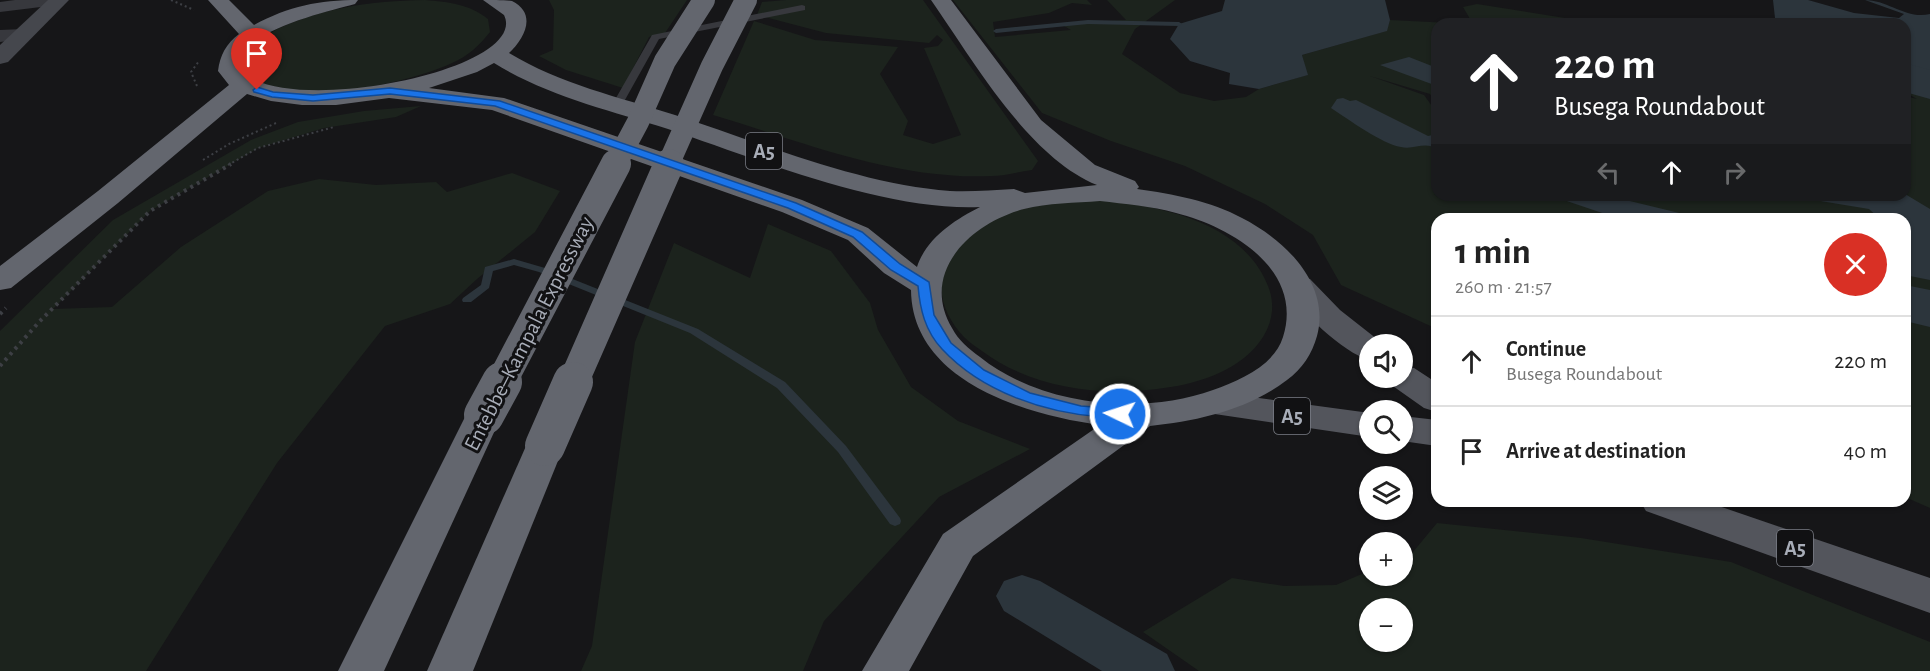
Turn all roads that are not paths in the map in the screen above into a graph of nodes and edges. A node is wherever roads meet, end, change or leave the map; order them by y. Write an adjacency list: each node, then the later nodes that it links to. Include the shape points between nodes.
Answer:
1 (58, 0): 8 (street); 10 (street)
2 (219, 0): 11 (highway)
3 (348, 0): 11 (highway, via 296,14)
4 (494, 0): 13 (highway, A5, via 512,10 518,19 510,41)
5 (704, 0): 33 (highway, Entebbe–Kampala Expressway, bridge, via 665,61 638,122 484,415)
6 (746, 0): 34 (highway, bridge, via 712,66)
7 (941, 0): 19 (highway, via 1032,125 1086,171)
8 (0, 7)
9 (802, 8): 17 (lane, via 655,37)
10 (24, 34): 12 (street); 14 (street)
11 (252, 35): 15 (highway, via 232,53 229,71)
12 (0, 36)
13 (495, 54): 16 (highway, A5, via 450,75); 17 (highway, A5, via 516,68)
14 (0, 57)
15 (243, 86): 16 (highway, A5, via 313,98); 22 (highway, via 108,197)
16 (390, 91): 20 (highway, A5, via 496,103 772,199 858,234)
17 (617, 105): 18 (highway, A5, via 887,188 944,198)
18 (1045, 197): 19 (highway, A5, via 1100,193); 20 (highway, A5, via 1000,208 963,228 936,254)
19 (1157, 198): 21 (highway, A5, via 1204,211 1245,231 1278,256)
20 (924, 285): 27 (highway, A5, via 928,315 946,345 979,374 1025,396 1070,408)
21 (1299, 286): 23 (main road, A5); 26 (highway, A5, via 1305,320 1293,353 1262,383)
22 (7, 291)
23 (1359, 341)
24 (1413, 384): 25 (main road)
25 (1431, 396)
26 (1214, 404): 27 (highway, A5); 28 (main road, A5)
27 (1140, 415): 35 (highway, via 958,545)
28 (1359, 424)
29 (1413, 430): 30 (main road)
30 (1431, 432)
31 (1677, 507): 32 (main road, A5)
32 (1930, 596)
33 (361, 671)
34 (450, 671)
35 (885, 671)

